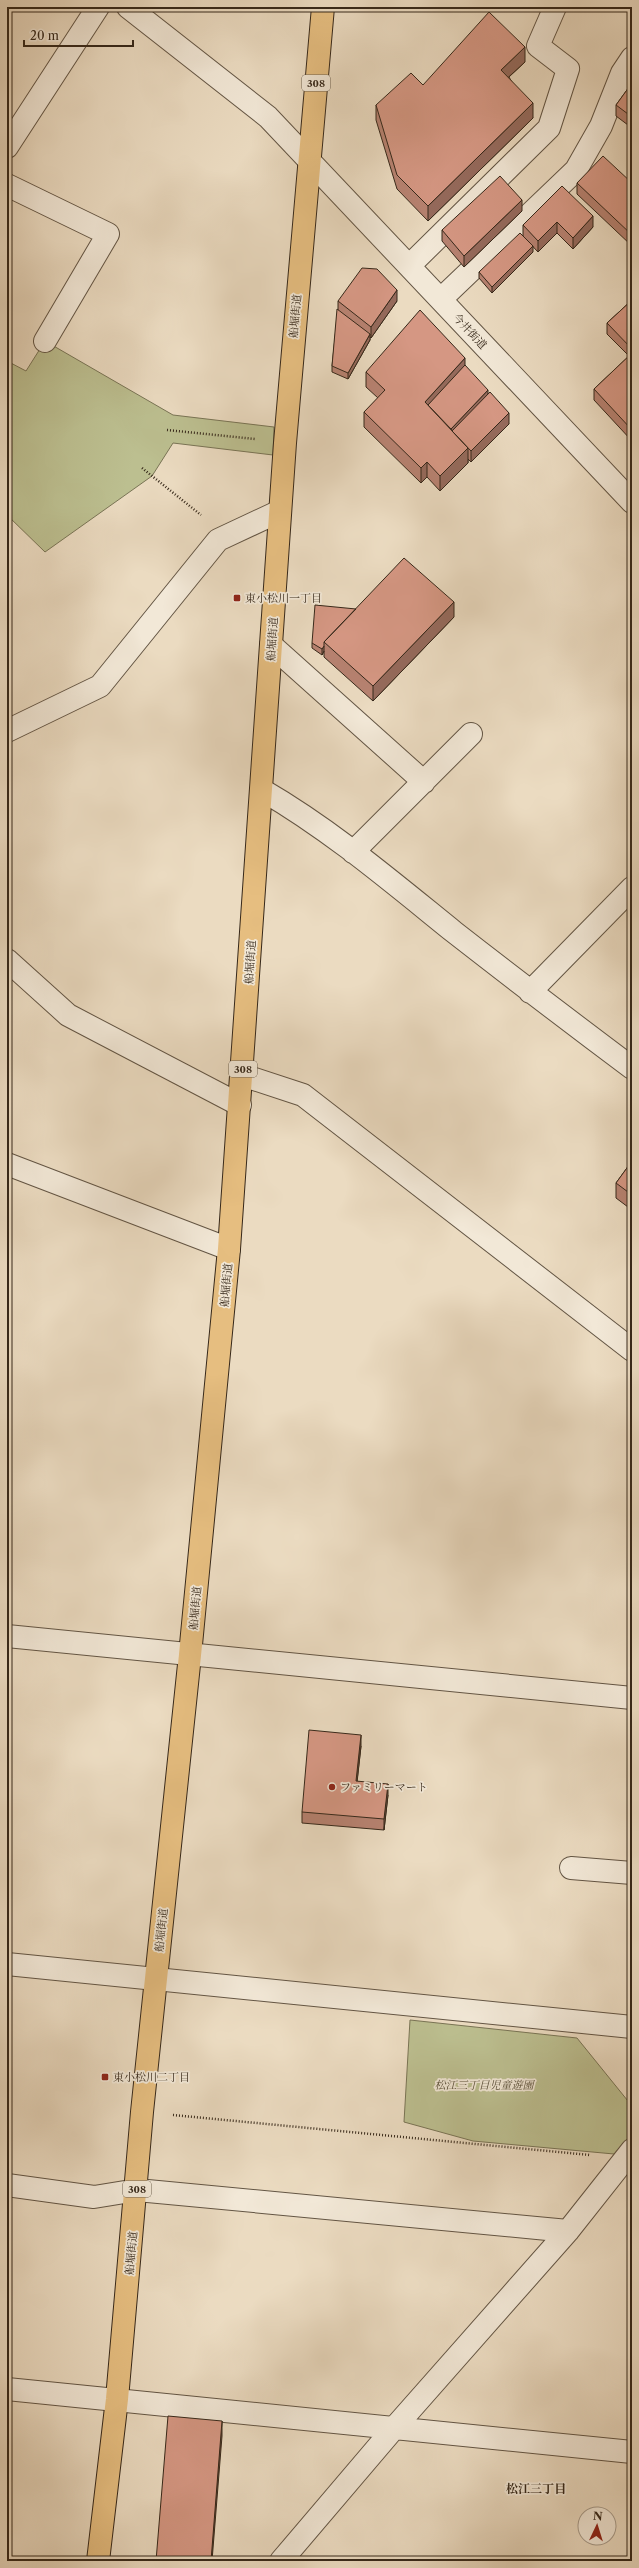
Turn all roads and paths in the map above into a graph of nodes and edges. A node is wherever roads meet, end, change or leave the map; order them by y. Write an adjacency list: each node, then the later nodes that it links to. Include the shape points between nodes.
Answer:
1 (98, 7): 6 (street)
2 (128, 7): 7 (street, 今井街道, via 233,87)
3 (323, 7): 7 (main road, 船堀街道 / 308)
4 (555, 7): 9 (street, via 538,46 568,69 549,128)
5 (632, 58): 10 (street, via 622,73 601,126 576,170)
6 (7, 147)
7 (309, 158): 9 (street, 今井街道); 13 (main road, 船堀街道 / 308)
8 (7, 185): 11 (street, via 108,234)
9 (409, 266): 10 (street, 今井街道)
10 (441, 299): 15 (street, 今井街道)
11 (44, 341)
12 (167, 430): 13 (path)
13 (285, 443): 16 (main road, 船堀街道 / 308)
14 (142, 468): 17 (path)
15 (630, 495)
16 (280, 512): 17 (street); 18 (main road, 船堀街道 / 308)
17 (227, 536): 19 (street, via 218,540 100,686)
18 (271, 645): 21 (street); 22 (main road, 船堀街道 / 308)
19 (7, 731)
20 (471, 734): 21 (street)
21 (424, 782): 23 (street)
22 (262, 790): 23 (street, via 299,812); 28 (main road, 船堀街道 / 308)
23 (353, 852): 26 (street)
24 (632, 888): 26 (street)
25 (7, 960): 29 (street, via 68,1015)
26 (530, 992): 27 (street)
27 (632, 1068)
28 (242, 1074): 29 (main road, 船堀街道 / 308); 32 (street, via 303,1094)
29 (240, 1105): 31 (main road, 船堀街道 / 308)
30 (7, 1164): 31 (street)
31 (229, 1249): 34 (main road, 船堀街道 / 308)
32 (632, 1350)
33 (7, 1636): 34 (street)
34 (190, 1655): 35 (street); 39 (main road, 船堀街道 / 308)
35 (632, 1698)
36 (571, 1868): 37 (street)
37 (632, 1873)
38 (7, 1964): 39 (street)
39 (156, 1978): 40 (street); 41 (main road, 船堀街道 / 308)
40 (632, 2027)
41 (142, 2112): 42 (path); 44 (main road, 船堀街道 / 308)
42 (629, 2154): 45 (street)
43 (7, 2185): 44 (street, via 94,2197)
44 (137, 2190): 45 (street); 47 (main road, 船堀街道 / 308)
45 (568, 2231): 48 (street)
46 (7, 2389): 47 (street)
47 (118, 2399): 48 (street); 50 (main road, 船堀街道 / 308)
48 (395, 2427): 49 (street); 51 (street)
49 (632, 2452)
50 (98, 2561)
51 (281, 2561)

